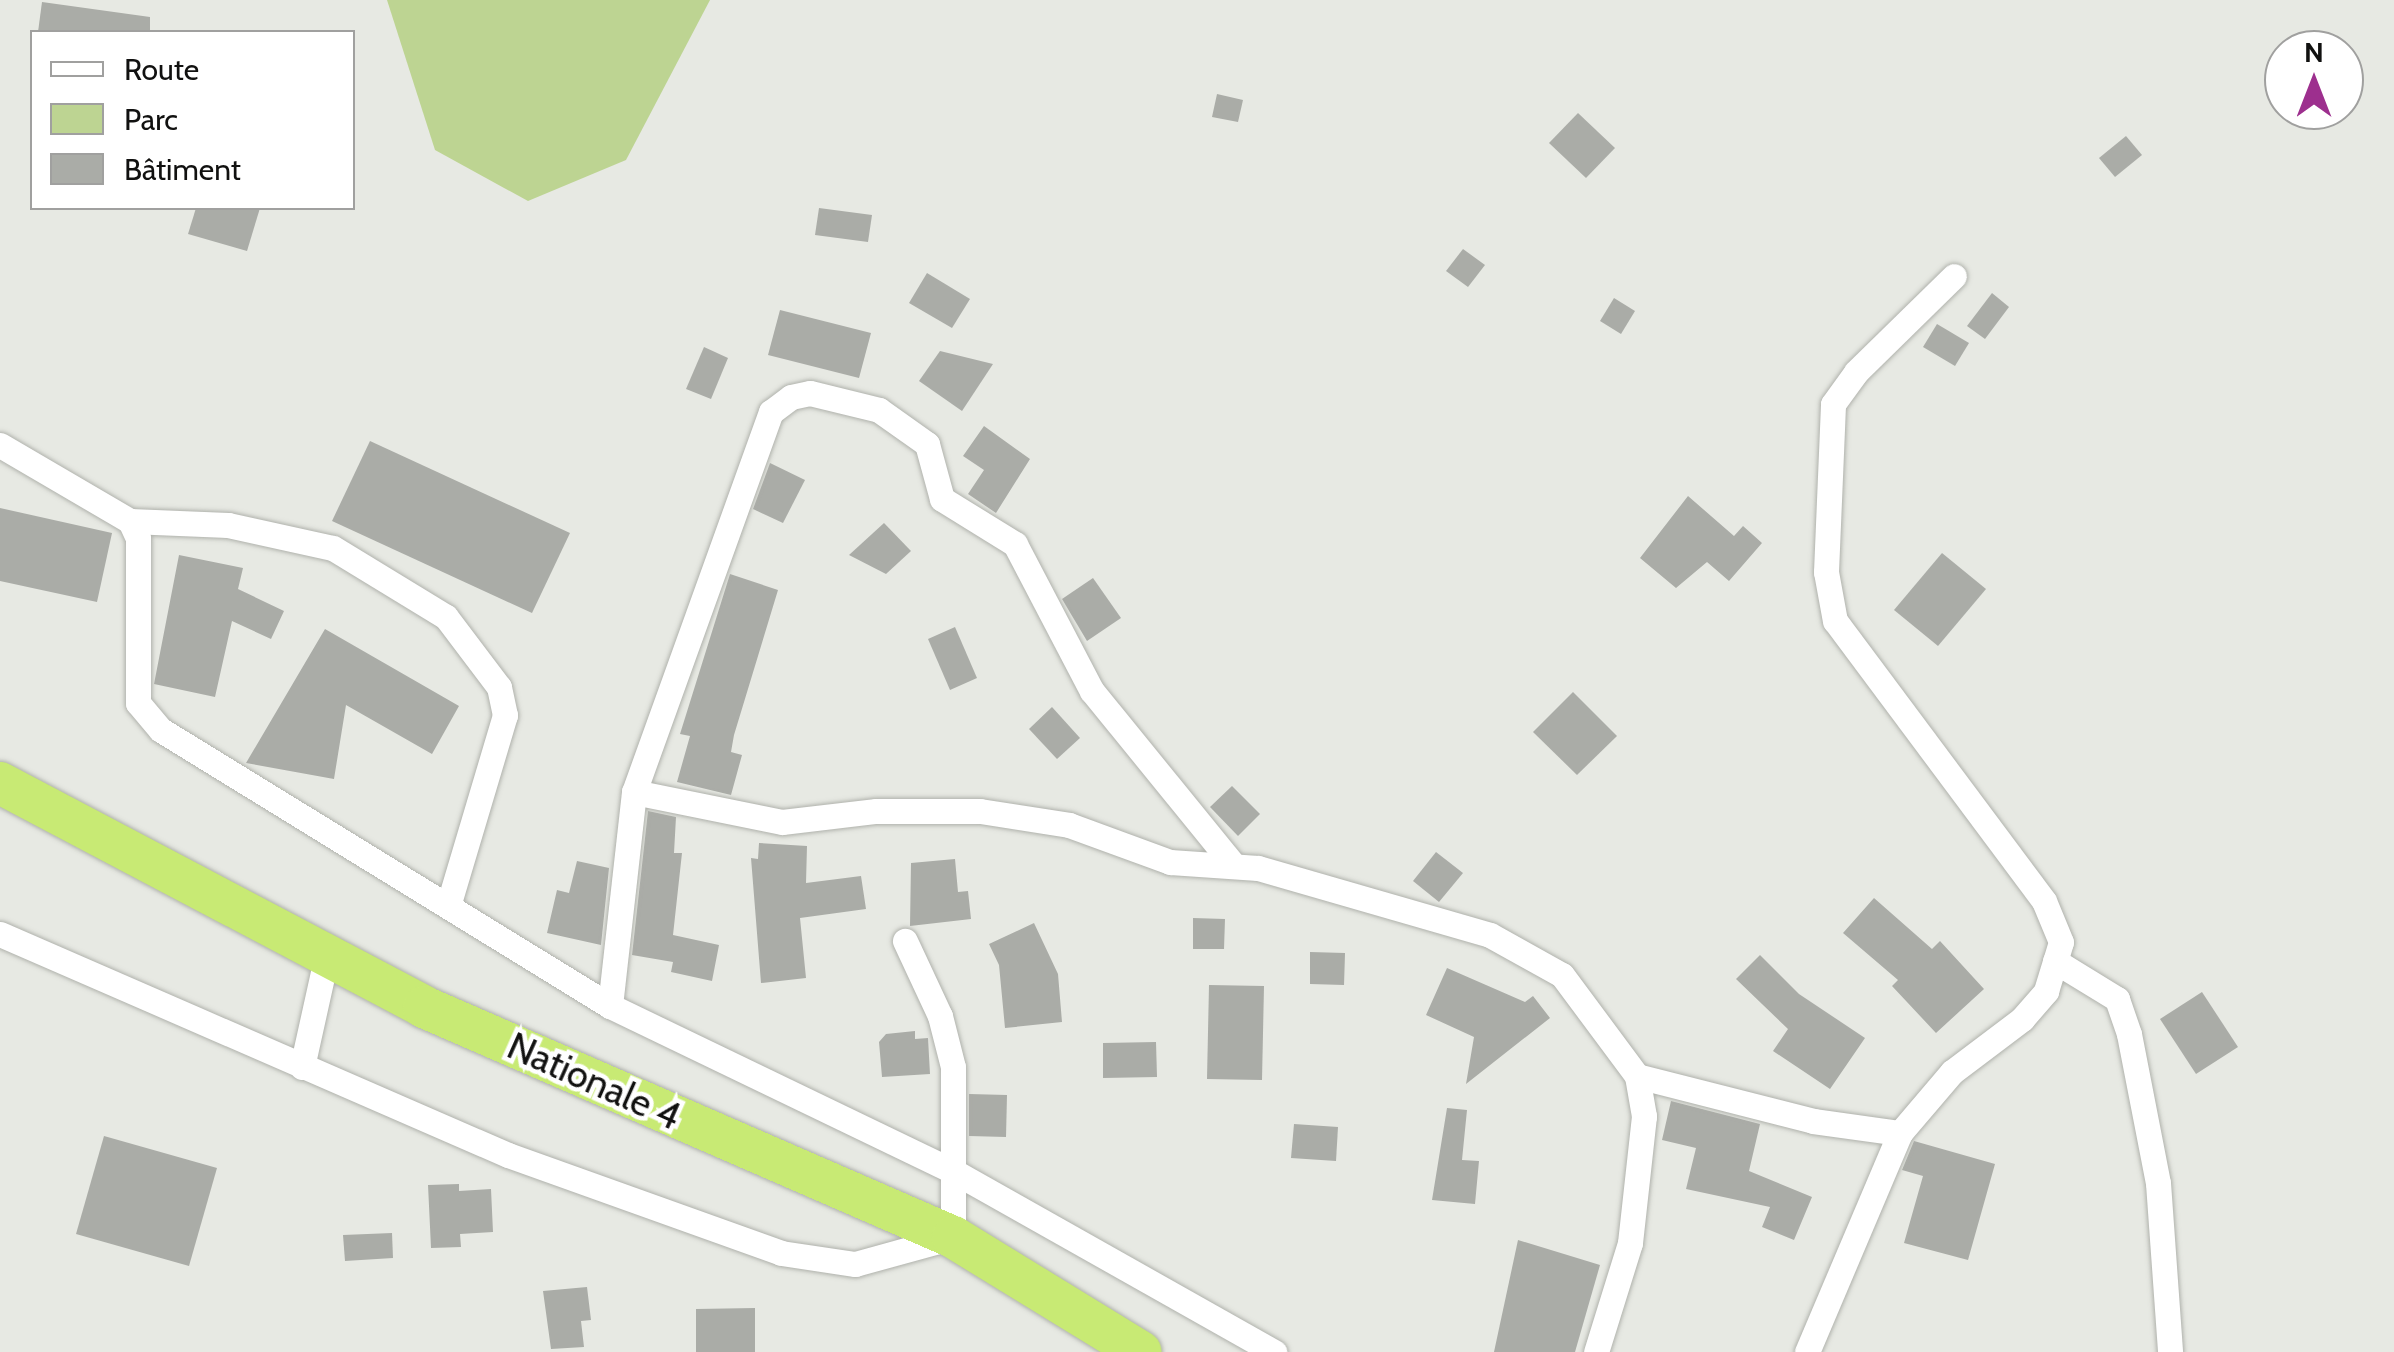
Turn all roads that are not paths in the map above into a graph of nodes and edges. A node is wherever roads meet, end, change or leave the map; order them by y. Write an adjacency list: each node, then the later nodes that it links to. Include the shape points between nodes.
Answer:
1 (1954, 276): 13 (street, via 1856,372 1833,404 1826,572 1835,620 2044,901 2061,942)
2 (0, 445): 3 (street)
3 (130, 521): 9 (street, via 138,538 138,703 161,730); 9 (street, via 228,525 333,548 446,617 499,687 505,715)
4 (0, 758): 7 (highway, Nationale 4)
5 (0, 783): 7 (highway, Nationale 4)
6 (634, 792): 8 (street, via 782,822 876,811 980,811 1069,825 1170,862); 8 (street, via 771,412 791,396 810,393 879,410 926,444 942,499 1015,544 1092,691); 14 (street)
7 (46, 807): 12 (highway, Nationale 4)
8 (1232, 863): 16 (street, via 1490,935 1562,975)
9 (448, 906): 14 (street)
10 (0, 934): 15 (street)
11 (905, 941): 18 (street, via 940,1016 954,1067)
12 (327, 954): 15 (street); 19 (highway, Nationale 4, via 424,1007)
13 (2055, 961): 17 (street, via 2046,992 2022,1019 1952,1072); 24 (street, via 2116,999 2130,1034 2158,1184)
14 (610, 1006): 18 (street)
15 (302, 1068): 19 (street, via 508,1155 781,1253 855,1264)
16 (1638, 1076): 17 (street, via 1813,1121); 22 (street, via 1644,1116 1630,1243)
17 (1900, 1133): 23 (street)
18 (953, 1170): 19 (street); 21 (street)
19 (953, 1237): 20 (highway, Nationale 4)
20 (1142, 1352)
21 (1274, 1352)
22 (1596, 1352)
23 (1807, 1352)
24 (2170, 1352)

